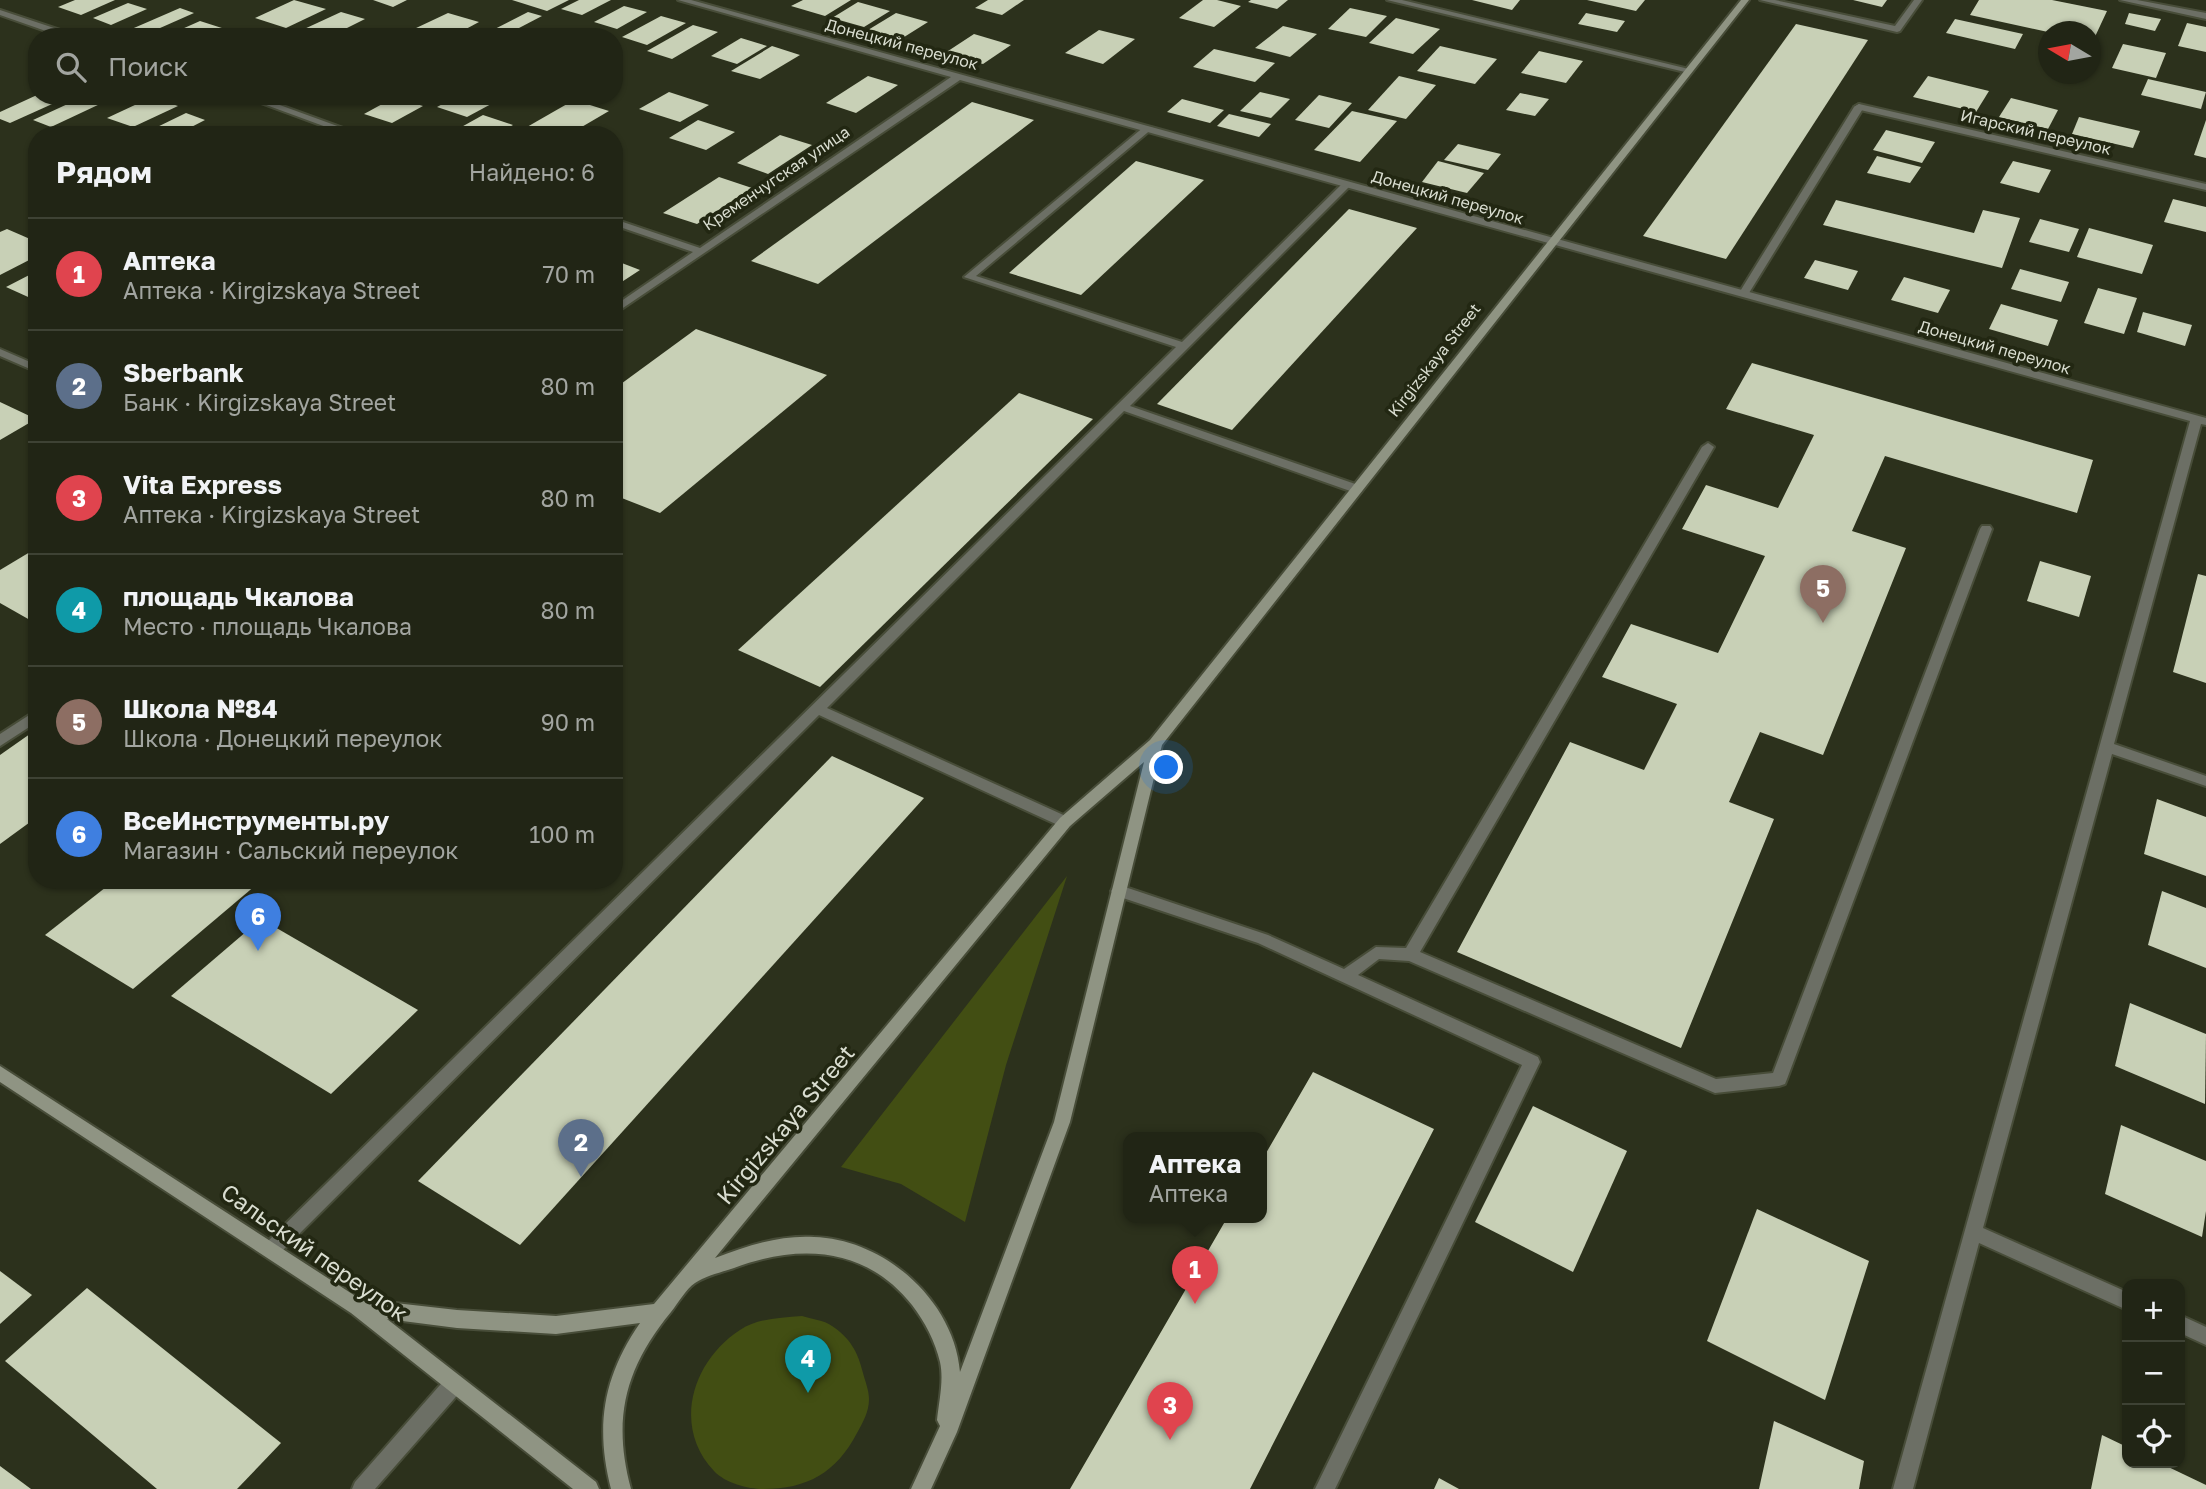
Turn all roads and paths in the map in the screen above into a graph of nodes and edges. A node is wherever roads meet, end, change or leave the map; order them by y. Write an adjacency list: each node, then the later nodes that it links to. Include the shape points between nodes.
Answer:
1 (682, 0): 11 (street, Донецкий переулок)
2 (1391, 0): 10 (street)
3 (1745, 0): 10 (main road, Kirgizskaya Street)
4 (1764, 0): 5 (street, via 1897,29)
5 (1918, 0)
6 (2124, 0): 8 (street)
7 (0, 12): 9 (street)
8 (2206, 16)
9 (46, 28)
10 (1689, 70): 18 (main road, Kirgizskaya Street)
11 (959, 76): 14 (street, Донецкий переулок); 19 (street, Кременчугская улица)
12 (272, 105): 13 (street)
13 (332, 126)
14 (1148, 128): 15 (street, Донецкий переулок); 22 (street, via 969,276)
15 (1347, 184): 18 (street, Донецкий переулок); 22 (street)
16 (2206, 187): 20 (street, Игарский переулок, via 1859,107)
17 (623, 225): 19 (street)
18 (1552, 243): 20 (street, Донецкий переулок); 28 (main road, Kirgizskaya Street)
19 (699, 251): 21 (street, Кременчугская улица)
20 (1744, 293): 26 (street, Донецкий переулок)
21 (623, 305)
22 (1184, 346): 25 (street)
23 (0, 352): 24 (street)
24 (28, 365)
25 (1122, 407): 28 (street); 30 (street)
26 (2201, 421): 34 (street)
27 (1708, 447): 38 (street)
28 (1357, 489): 33 (main road, Kirgizskaya Street)
29 (1986, 529): 38 (street, via 1779,1079 1715,1086)
30 (817, 709): 36 (street); 42 (street)
31 (28, 721): 32 (street)
32 (0, 741)
33 (1155, 744): 36 (main road, Kirgizskaya Street); 37 (main road, Kirgizskaya Street)
34 (2107, 747): 35 (street); 41 (street)
35 (2206, 781)
36 (1065, 822): 43 (main road, Kirgizskaya Street)
37 (1119, 891): 39 (street, via 1263,939); 50 (main road, Kirgizskaya Street, via 1062,1122)
38 (1410, 955): 39 (street, via 1376,953)
39 (1345, 976): 55 (street, via 1531,1062)
40 (0, 1073): 42 (main road, Сальский переулок)
41 (1973, 1232): 44 (street); 56 (street)
42 (272, 1249): 45 (main road, Сальский переулок)
43 (690, 1276): 46 (main road, Kirgizskaya Street); 50 (main road, via 743,1255 788,1245 837,1248 870,1259 905,1281 930,1313 950,1363)
44 (2122, 1299)
45 (357, 1307): 46 (main road, via 556,1325); 49 (main road, Сальский переулок)
46 (659, 1311): 53 (main road, Kirgizskaya Street, via 634,1345 619,1380 611,1419 611,1451)
47 (2185, 1326): 48 (street)
48 (2206, 1336)
49 (454, 1384): 51 (street); 52 (main road, Сальский переулок)
50 (947, 1432): 54 (main road, Kirgizskaya Street)
51 (362, 1489)
52 (589, 1489)
53 (621, 1489)
54 (921, 1489)
55 (1325, 1489)
56 (1903, 1489)

